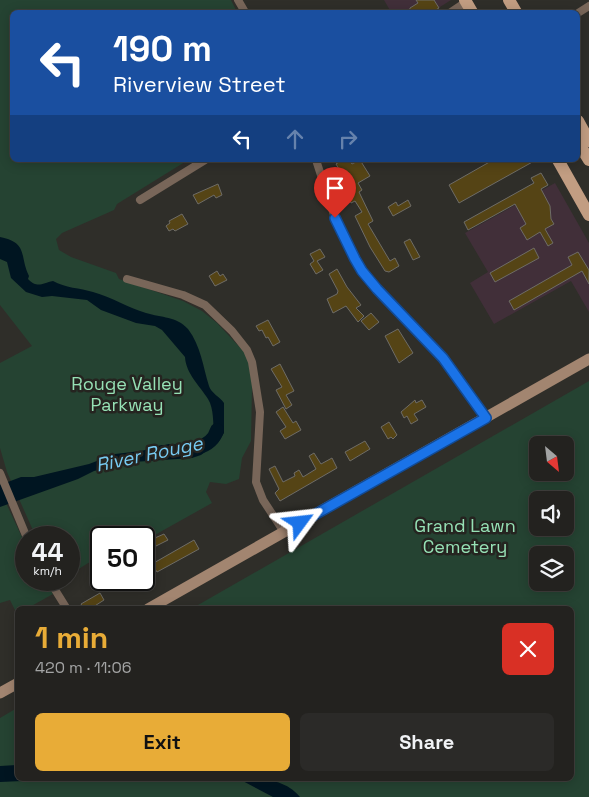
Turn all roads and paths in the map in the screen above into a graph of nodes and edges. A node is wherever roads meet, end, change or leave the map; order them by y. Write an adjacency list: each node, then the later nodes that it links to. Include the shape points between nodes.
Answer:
1 (580, 125): 2 (main road)
2 (589, 141)
3 (580, 145): 4 (main road)
4 (589, 160)
5 (201, 162): 8 (street)
6 (317, 162): 12 (street, via 335,218 362,271 443,358)
7 (559, 162): 9 (main road)
8 (140, 200)
9 (589, 215)
10 (127, 279): 15 (street, via 200,302 216,313 247,350 260,412 256,482 263,500)
11 (589, 360): 12 (main road)
12 (486, 418): 15 (main road)
13 (0, 474): 14 (street)
14 (21, 526)
15 (284, 532): 18 (main road)
16 (56, 591): 17 (street)
17 (65, 606)
18 (153, 606)
19 (15, 685): 20 (main road)
20 (0, 693)

